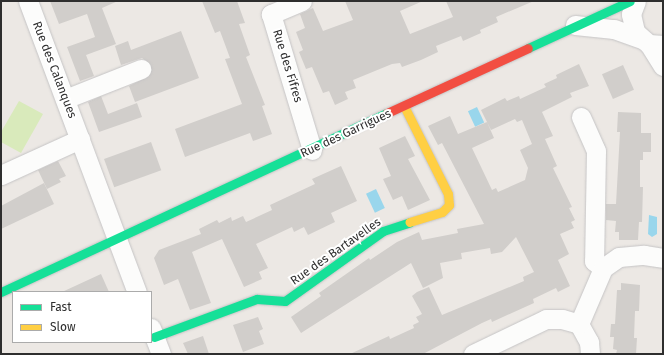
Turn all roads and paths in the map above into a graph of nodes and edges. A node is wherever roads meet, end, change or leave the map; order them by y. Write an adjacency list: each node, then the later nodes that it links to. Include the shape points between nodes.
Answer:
1 (28, 1): 9 (street, Rue des Calanques)
2 (302, 1): 13 (street, Rue des Fifres, via 271,14)
3 (630, 1): 5 (street, Rue des Garrigues)
4 (636, 1): 6 (street, via 631,23)
5 (574, 25): 6 (street, via 614,29); 10 (street, Rue des Garrigues)
6 (651, 43): 7 (street)
7 (663, 66)
8 (141, 69): 9 (street)
9 (65, 99): 12 (street, Rue des Calanques)
10 (404, 106): 13 (street, Rue des Garrigues); 21 (street, Rue des Bartavelles, via 448,194 449,205 442,212 383,231 285,301 257,299)
11 (581, 117): 17 (street, via 596,151 594,261)
12 (80, 139): 14 (street); 15 (street, Rue des Calanques)
13 (312, 150): 15 (street, Rue des Garrigues)
14 (1, 175)
15 (116, 240): 18 (street, Rue des Calanques); 19 (street, Rue des Garrigues)
16 (663, 258): 17 (street, via 644,255 619,257)
17 (603, 268): 20 (street)
18 (137, 291)
19 (1, 292)
20 (578, 324): 22 (street, via 562,319 546,319); 23 (street, via 589,342)
21 (155, 340)
22 (473, 354)
23 (590, 354)

